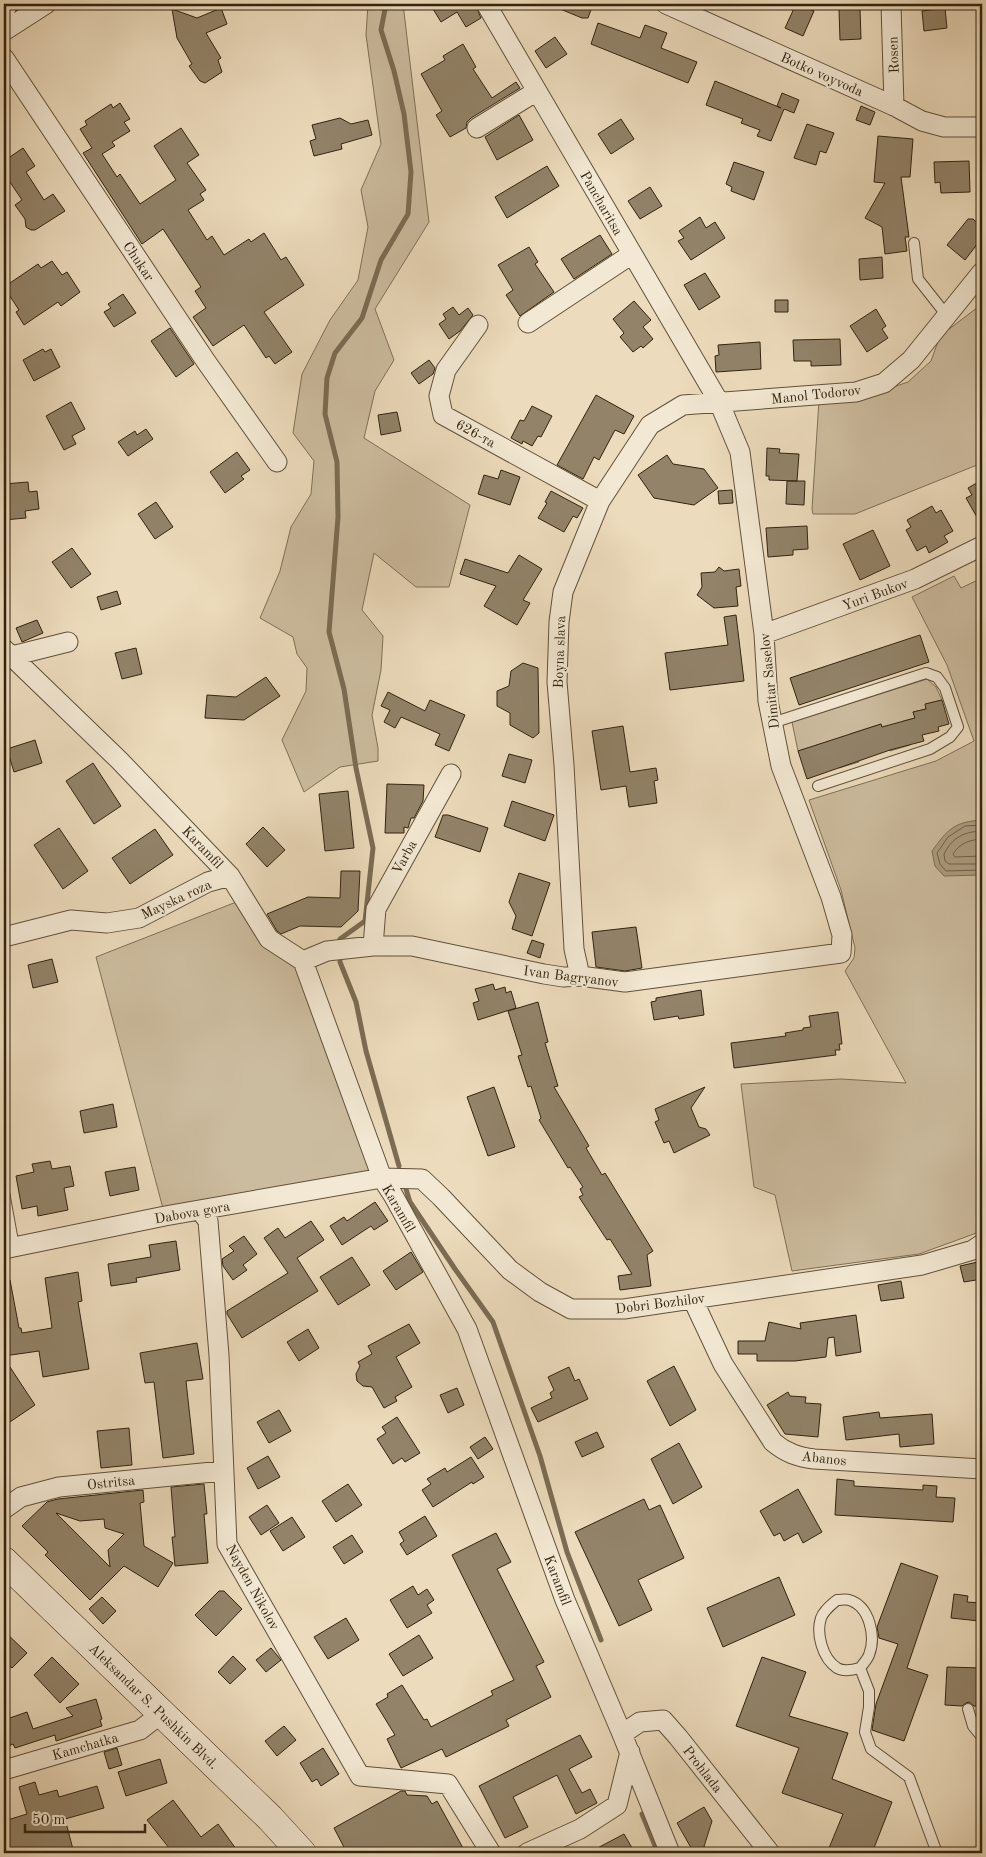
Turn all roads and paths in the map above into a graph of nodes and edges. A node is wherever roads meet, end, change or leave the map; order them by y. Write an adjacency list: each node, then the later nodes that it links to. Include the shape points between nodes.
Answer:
1 (8, 4): 6 (street)
2 (46, 4): 7 (street)
3 (486, 4): 9 (street, Pancharitsa)
4 (891, 4): 10 (street, Rosen)
5 (675, 6): 10 (street, Botko voyvoda)
6 (4, 12)
7 (4, 31)
8 (4, 58): 20 (street, Chukar, via 199,352)
9 (537, 91): 12 (street); 14 (street, Pancharitsa)
10 (894, 106): 11 (street, Botko voyvoda, via 922,121 944,127)
11 (982, 127)
12 (477, 128)
13 (914, 243): 16 (lane, via 918,279)
14 (632, 254): 17 (street); 19 (street, Pancharitsa)
15 (982, 272): 16 (street, Manol Todorov)
16 (948, 317): 19 (street, Manol Todorov, via 911,360 884,383 856,392)
17 (528, 323)
18 (478, 325): 21 (street, 626-та, via 446,370 438,396 442,415)
19 (719, 402): 21 (street, Boyna slava, via 683,405 650,425); 23 (street, Dimitar Saselov, via 740,452)
20 (277, 462)
21 (600, 501): 34 (street, Boyna slava, via 563,592 558,630 556,682 574,949)
22 (982, 546): 23 (street, Yuri Bukov, via 915,579)
23 (764, 634): 26 (street, Dimitar Saselov)
24 (68, 642): 25 (street)
25 (6, 654): 29 (street, Karamfil, via 119,760)
26 (772, 723): 28 (lane, via 926,674 936,677 945,688 958,727 950,737 930,749); 32 (street, Dimitar Saselov, via 781,766 831,897 842,935)
27 (451, 774): 31 (street, Varba, via 376,909)
28 (818, 786)
29 (230, 876): 30 (street, Mayska roza, via 208,882 139,918 107,923 71,920); 33 (street, Karamfil, via 270,939)
30 (4, 937)
31 (373, 946): 33 (street, Ivan Bagryanov, via 327,951); 34 (street, Ivan Bagryanov, via 412,946 544,974)
32 (841, 953): 34 (street, Ivan Bagryanov, via 625,982)
33 (303, 962): 35 (street, Karamfil)
34 (580, 976)
35 (382, 1178): 37 (street, Dabova gora); 40 (street, Dobri Bozhilov, via 422,1179 510,1270 571,1309 624,1309); 48 (street, Karamfil, via 466,1329 565,1600)
36 (4, 1192): 39 (lane)
37 (200, 1210): 39 (street, Dabova gora); 42 (street, Nayden Nikolov, via 208,1221 219,1355)
38 (982, 1244): 40 (street, Dobri Bozhilov, via 973,1250 922,1265)
39 (9, 1248)
40 (693, 1300): 41 (street, Abanos, via 723,1364 773,1442 784,1452 814,1459)
41 (982, 1469)
42 (223, 1471): 43 (street, Ostritsa, via 59,1488 21,1497); 55 (street, Nayden Nikolov, via 227,1544 360,1776 448,1784)
43 (4, 1509)
44 (4, 1561): 47 (main road, Aleksandar S. Pushkin Blvd.)
45 (860, 1668): 45 (lane, via 869,1655 872,1637 869,1620 861,1608 849,1600 837,1600 821,1618 821,1644 837,1668 848,1671); 59 (lane, via 870,1691 865,1732 872,1748 909,1777)
46 (968, 1709): 49 (lane, via 973,1726)
47 (162, 1713): 51 (street, Kamchatka, via 140,1730); 54 (main road, Aleksandar S. Pushkin Blvd.)
48 (622, 1734): 50 (street, Karamfil); 58 (street, Prohlada, via 640,1722 663,1720)
49 (982, 1737)
50 (630, 1752): 52 (street, Karamfil); 53 (street)
51 (4, 1770)
52 (644, 1792): 53 (street); 57 (street, Karamfil)
53 (617, 1806): 56 (street, via 580,1830)
54 (302, 1853)
55 (491, 1853)
56 (528, 1853)
57 (670, 1853)
58 (770, 1853)
59 (937, 1853)

